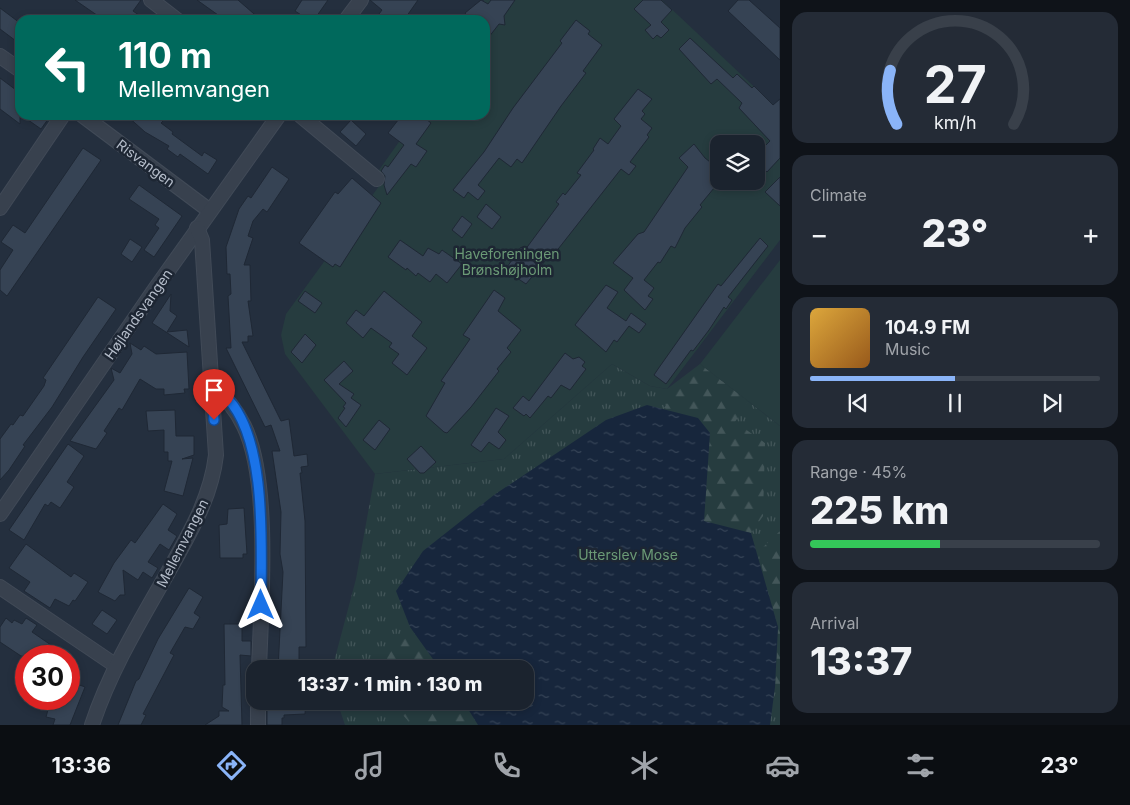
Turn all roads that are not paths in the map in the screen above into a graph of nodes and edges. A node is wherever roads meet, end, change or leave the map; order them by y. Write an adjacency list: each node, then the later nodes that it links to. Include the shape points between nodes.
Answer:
1 (151, 0): 3 (street)
2 (361, 0): 4 (street)
3 (170, 15)
4 (350, 15)
5 (0, 56): 6 (street)
6 (15, 66)
7 (60, 120): 12 (street)
8 (89, 120): 13 (street, Risvangen)
9 (274, 120): 13 (street, Højlandsvangen)
10 (306, 120): 11 (street)
11 (377, 179)
12 (0, 208)
13 (210, 211): 14 (street, Højlandsvangen)
14 (197, 228): 15 (street, Mellemvangen, via 202,240); 16 (street, Højlandsvangen)
15 (211, 385): 18 (street, via 228,398 245,427 256,468 261,515); 19 (street, Mellemvangen, via 216,455 208,493 194,526)
16 (0, 514)
17 (0, 586): 19 (street)
18 (259, 660)
19 (116, 665): 21 (street, Mellemvangen)
20 (258, 710): 22 (street)
21 (92, 725)
22 (258, 725)

